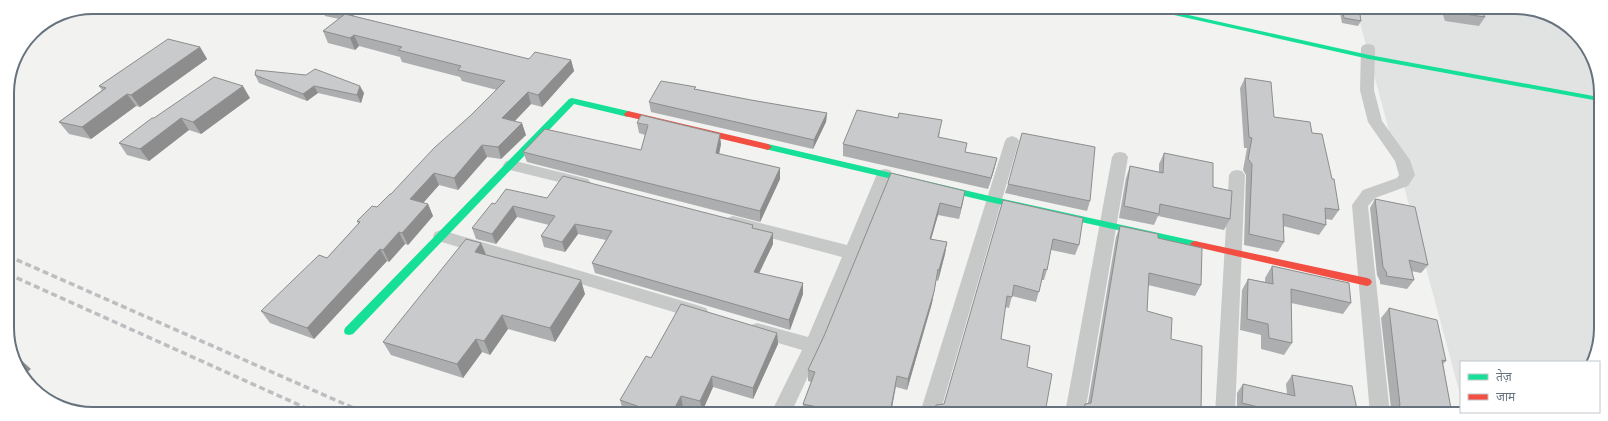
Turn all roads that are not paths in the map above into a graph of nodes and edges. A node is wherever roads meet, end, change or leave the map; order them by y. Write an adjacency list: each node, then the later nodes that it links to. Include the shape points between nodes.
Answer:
1 (1176, 14): 3 (street)
2 (1209, 14): 3 (street)
3 (1368, 53): 4 (street); 5 (street); 18 (street, via 1367,90 1375,122 1402,160 1407,175 1403,182 1369,194 1360,205)
4 (1460, 64)
5 (1594, 99)
6 (1012, 140): 12 (street)
7 (1120, 157): 14 (street)
8 (511, 165): 9 (street, via 572,101); 11 (street); 15 (street)
9 (885, 174): 12 (street); 17 (street)
10 (1237, 175): 16 (street)
11 (594, 186)
12 (994, 200): 14 (street); 24 (street)
13 (715, 218): 17 (street)
14 (1109, 225): 16 (street); 25 (street)
15 (441, 236): 19 (street); 21 (street)
16 (1232, 252): 18 (street); 26 (street)
17 (852, 253): 22 (street)
18 (1367, 282): 27 (street)
19 (714, 317)
20 (744, 326): 22 (street)
21 (349, 331)
22 (813, 346): 23 (street)
23 (784, 407)
24 (932, 407)
25 (1076, 407)
26 (1225, 407)
27 (1379, 407)

